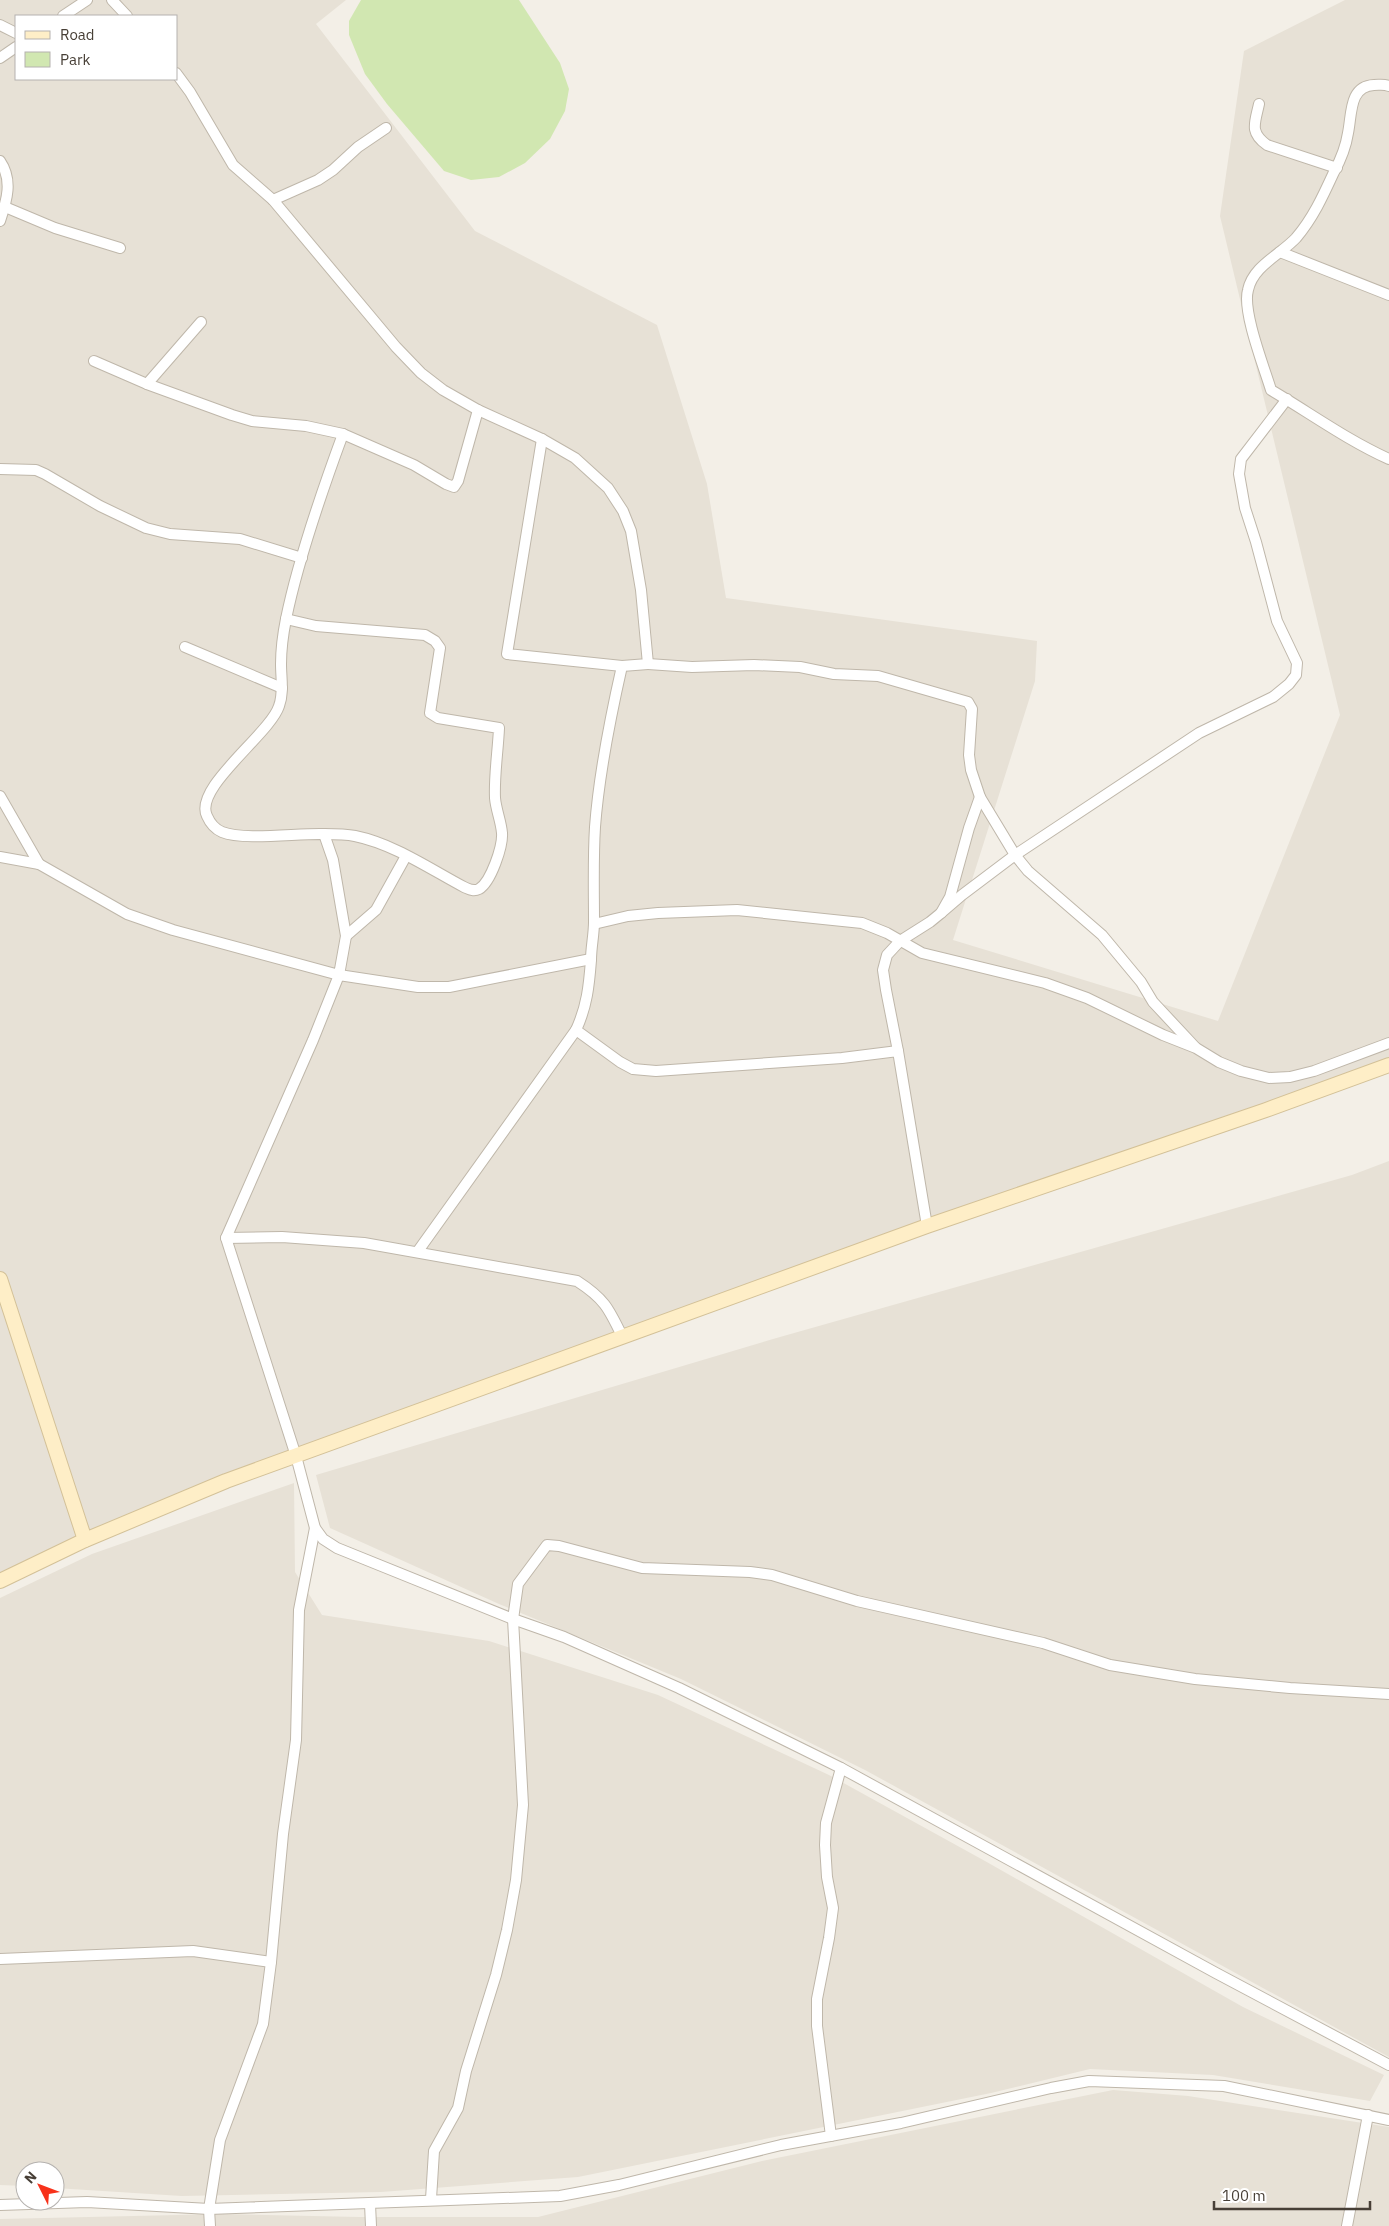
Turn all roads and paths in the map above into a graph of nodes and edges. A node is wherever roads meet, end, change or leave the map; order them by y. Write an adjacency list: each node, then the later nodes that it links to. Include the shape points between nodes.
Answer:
1 (87, 0): 3 (street)
2 (112, 0): 4 (street)
3 (64, 15)
4 (126, 15)
5 (0, 25): 6 (street)
6 (15, 32)
7 (15, 48): 8 (street)
8 (0, 58)
9 (178, 76): 15 (street, via 233,164)
10 (1389, 86): 14 (street, via 1367,85 1355,95 1348,134)
11 (1259, 104): 14 (street, via 1254,128 1258,139 1267,145)
12 (386, 128): 15 (street, via 326,175)
13 (0, 161): 16 (street, via 8,173)
14 (1337, 168): 19 (street, via 1308,223)
15 (273, 200): 25 (street, via 409,361 438,386)
16 (4, 207): 17 (street); 18 (street, via 55,228)
17 (0, 221)
18 (120, 248)
19 (1280, 252): 20 (street); 24 (street, via 1251,277 1247,293 1251,321 1271,390)
20 (1389, 295)
21 (201, 322): 23 (street)
22 (94, 361): 23 (street)
23 (147, 384): 26 (street, via 252,421 306,426)
24 (1287, 399): 28 (street, via 1359,446); 39 (street, via 1242,459 1238,474 1278,621 1297,663 1296,675 1273,697 1198,734)
25 (478, 410): 26 (street, via 454,487 414,465); 27 (street)
26 (343, 434): 30 (street)
27 (542, 438): 33 (street, via 581,464 608,488 623,511 631,531 639,574); 34 (street, via 508,654)
28 (1389, 459)
29 (0, 469): 30 (street, via 36,470 146,528 170,534 240,539)
30 (302, 558): 31 (street)
31 (286, 618): 35 (street, via 281,647); 40 (street, via 316,626 425,636 440,648 430,713 438,718 499,728 495,798 502,844 485,883 472,890)
32 (185, 647): 35 (street)
33 (648, 664): 34 (street); 37 (street, via 800,667 834,674 878,676 968,702 972,709 969,755)
34 (622, 666): 44 (street, via 605,748 595,826)
35 (282, 688): 38 (street, via 275,717 212,790 205,803 205,814 221,832 236,836)
36 (0, 796): 42 (street)
37 (980, 797): 39 (street); 43 (street, via 950,897)
38 (324, 834): 40 (street, via 354,836); 45 (street, via 333,860)
39 (1015, 855): 43 (street); 51 (street, via 1028,871 1102,935 1141,982 1153,1002)
40 (406, 856): 45 (street, via 376,910)
41 (0, 857): 42 (street)
42 (38, 864): 48 (street, via 127,914 173,930)
43 (941, 913): 46 (street)
44 (594, 924): 46 (street, via 658,913 737,910 862,923); 47 (street)
45 (346, 936): 48 (street)
46 (900, 941): 51 (street, via 922,953 1045,983 1087,998); 52 (street, via 886,955 883,970)
47 (591, 959): 48 (street, via 449,987 418,987); 49 (street, via 589,991)
48 (339, 975): 55 (street)
49 (576, 1030): 52 (street, via 633,1069 656,1071); 56 (street)
50 (1389, 1043): 51 (street, via 1290,1078 1269,1078 1241,1071)
51 (1196, 1048)
52 (898, 1051): 54 (street)
53 (1389, 1064): 54 (main road, via 1266,1110)
54 (927, 1226): 58 (main road)
55 (226, 1238): 56 (street, via 334,1240); 59 (street)
56 (418, 1251): 58 (street, via 577,1282 597,1293)
57 (0, 1279): 61 (main road)
58 (622, 1338): 59 (main road)
59 (296, 1456): 60 (street); 61 (main road)
60 (315, 1528): 63 (street, via 323,1539 337,1548); 67 (street, via 299,1610 296,1740)
61 (85, 1540): 62 (main road)
62 (0, 1582)
63 (513, 1619): 64 (street, via 518,1584 547,1545 559,1546 642,1568 772,1575 857,1601 1043,1643 1110,1665 1195,1679); 65 (street, via 564,1637 679,1688); 72 (street, via 523,1805 516,1880 498,1966 458,2108 434,2151)
64 (1389, 1694)
65 (841, 1768): 68 (street); 71 (street, via 826,1823 827,1878 832,1908 817,1998 817,2026)
66 (0, 1959): 67 (street, via 193,1951)
67 (271, 1962): 75 (street, via 263,2024 220,2140)
68 (1389, 2065)
69 (1368, 2115): 70 (street); 71 (street, via 1224,2086 1089,2081); 78 (street)
70 (1389, 2120)
71 (831, 2136): 72 (street, via 560,2196)
72 (431, 2199): 73 (street)
73 (370, 2204): 75 (street); 77 (street)
74 (0, 2205): 75 (street, via 87,2202)
75 (209, 2209): 76 (street)
76 (210, 2226)
77 (371, 2226)
78 (1347, 2226)

